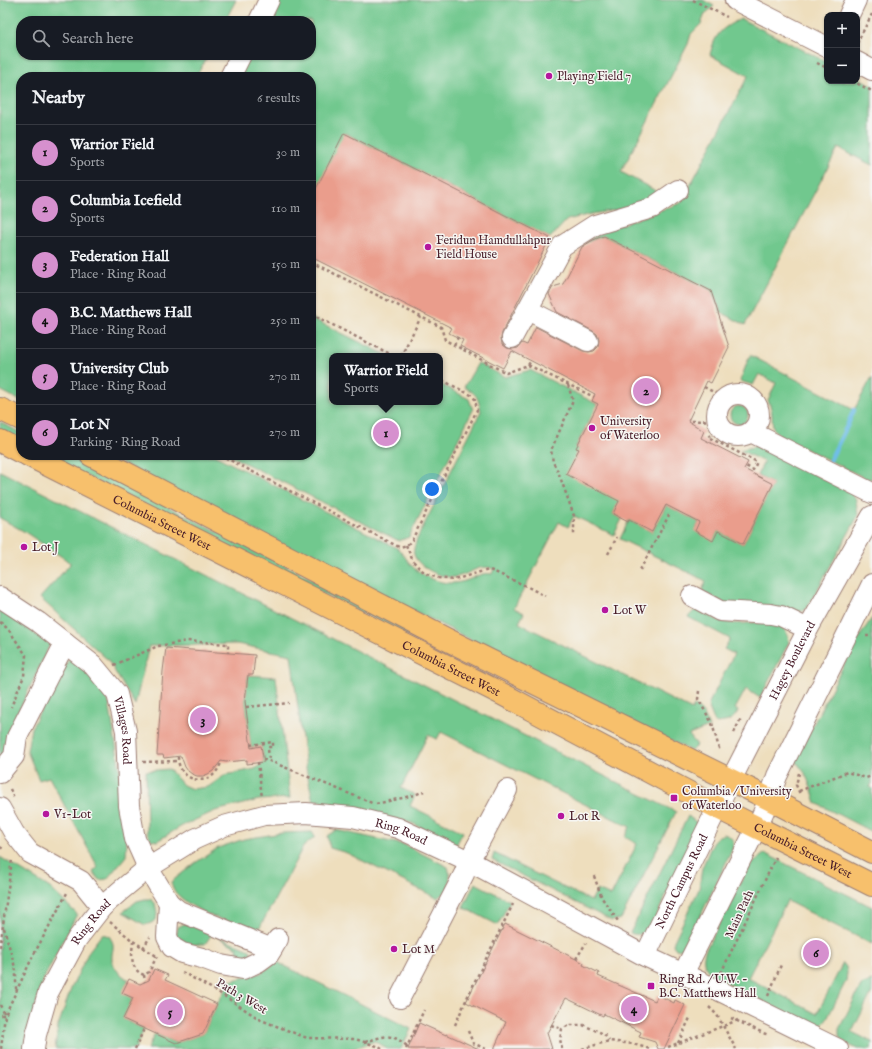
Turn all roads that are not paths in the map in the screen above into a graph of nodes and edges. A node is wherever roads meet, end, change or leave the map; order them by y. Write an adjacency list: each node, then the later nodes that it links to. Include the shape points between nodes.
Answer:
1 (269, 0): 5 (street)
2 (735, 0): 6 (street)
3 (856, 0): 4 (street)
4 (850, 12)
5 (261, 16)
6 (824, 44)
7 (238, 60): 10 (street)
8 (860, 64): 9 (street)
9 (872, 70)
10 (232, 72)
11 (678, 190): 12 (street, via 652,208 595,225 562,246)
12 (528, 310): 13 (street); 14 (street)
13 (512, 338)
14 (588, 341)
15 (0, 409): 16 (main road)
16 (16, 417)
17 (751, 432): 17 (street, via 756,427 759,413 753,400 741,394 725,398 716,414 718,423 731,435 745,435); 22 (street)
18 (0, 441): 19 (main road)
19 (16, 449)
20 (38, 460): 30 (main road, Columbia Street West)
21 (100, 460): 28 (main road, Columbia Street West)
22 (872, 493)
23 (872, 516): 27 (street, Hagey Boulevard)
24 (872, 584): 34 (street, via 777,776)
25 (692, 596): 27 (street, via 720,611 771,614)
26 (0, 597): 29 (street, Villages Road)
27 (808, 629): 32 (street, Hagey Boulevard)
28 (446, 639): 30 (street); 32 (main road, Columbia Street West)
29 (65, 643): 31 (street, via 17,737 14,756); 40 (street, Villages Road, via 93,665 118,694 126,731 129,806 135,839)
30 (435, 661): 36 (main road, Columbia Street West)
31 (0, 773)
32 (731, 780): 34 (main road, Columbia Street West); 36 (street, Hagey Boulevard)
33 (507, 790): 39 (street)
34 (769, 799): 37 (street); 38 (main road, Columbia Street West)
35 (0, 808): 43 (street, via 30,854 81,881)
36 (718, 808): 37 (main road, Columbia Street West); 44 (street, North Campus Road)
37 (757, 827): 41 (main road, Columbia Street West); 45 (street)
38 (872, 852)
39 (469, 861): 40 (street, Ring Road, via 398,828 353,817 306,813 264,815 224,826 195,839); 44 (street, Ring Road); 46 (street)
40 (148, 868): 42 (street, Villages Road); 43 (street, Ring Road, via 120,891)
41 (872, 885)
42 (169, 903): 42 (street, via 167,937 172,947 182,953 244,969 269,954 275,944 179,911)
43 (105, 914): 47 (street, Ring Road, via 77,939 48,993)
44 (645, 956): 45 (street, Ring Road)
45 (683, 974): 48 (street, Ring Road)
46 (400, 998)
47 (34, 1049)
48 (838, 1049)

